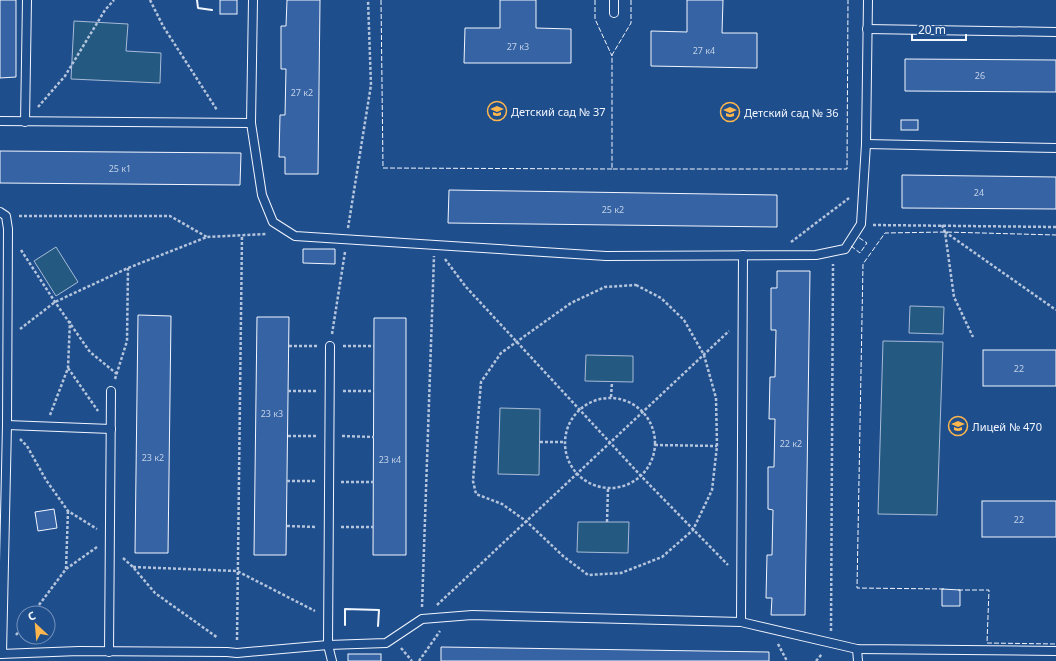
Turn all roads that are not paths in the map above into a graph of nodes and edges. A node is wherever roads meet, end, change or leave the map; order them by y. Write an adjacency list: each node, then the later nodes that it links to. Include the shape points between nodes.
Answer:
1 (27, 0): 9 (lane)
2 (253, 0): 10 (lane)
3 (614, 0): 5 (lane)
4 (868, 0): 6 (lane)
5 (614, 13)
6 (867, 29): 7 (lane); 11 (lane)
7 (1056, 32)
8 (0, 121): 9 (lane)
9 (26, 122): 10 (lane)
10 (251, 123): 14 (lane, via 262,195 273,222 295,236 606,256)
11 (866, 144): 12 (lane); 14 (lane, via 861,224 845,249 816,255)
12 (1056, 148)
13 (3, 214): 17 (lane, via 8,229)
14 (743, 255): 19 (lane)
15 (330, 346): 20 (lane)
16 (111, 391): 18 (lane)
17 (7, 425): 18 (lane); 24 (lane)
18 (111, 429): 23 (lane)
19 (741, 622): 20 (lane, via 472,615 422,619 386,643); 21 (lane)
20 (328, 645): 25 (lane); 26 (lane)
21 (858, 649): 22 (lane); 27 (lane)
22 (1056, 651)
23 (109, 652): 24 (lane); 25 (lane, via 227,652)
24 (1, 654)
25 (237, 657)
26 (332, 661)
27 (858, 661)

